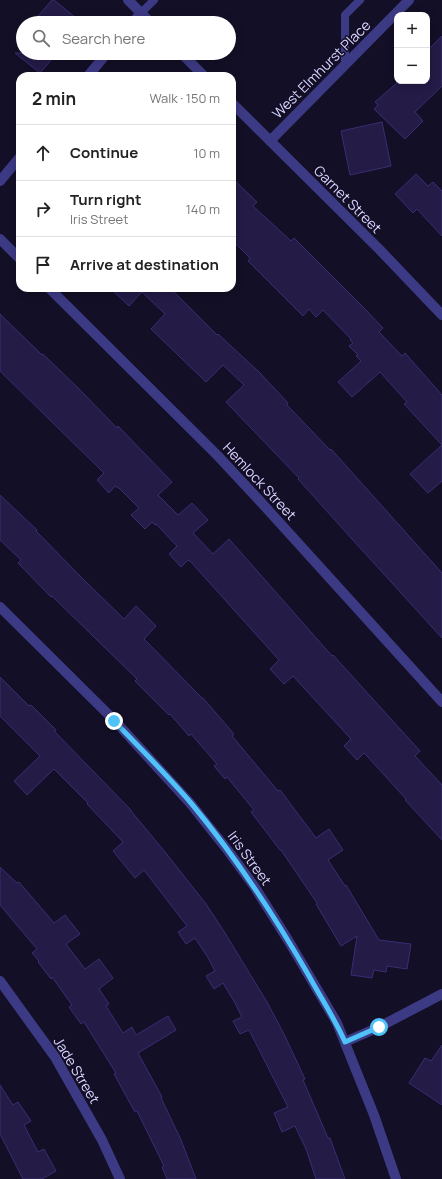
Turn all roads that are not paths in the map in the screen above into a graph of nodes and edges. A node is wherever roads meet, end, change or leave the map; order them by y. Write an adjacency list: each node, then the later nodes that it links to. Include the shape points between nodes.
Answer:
1 (128, 0): 5 (street)
2 (154, 0): 5 (lane)
3 (360, 0): 10 (lane, via 345,15)
4 (409, 0): 10 (street, West Elmhurst Place)
5 (141, 13): 6 (street); 7 (street)
6 (138, 16)
7 (144, 16)
8 (101, 60): 11 (street)
9 (188, 60): 12 (street)
10 (345, 64): 14 (street, West Elmhurst Place)
11 (91, 72)
12 (200, 72)
13 (236, 107): 14 (street, Garnet Street)
14 (270, 140): 20 (street, Garnet Street)
15 (16, 163): 16 (street)
16 (0, 181)
17 (0, 239): 18 (street)
18 (16, 255)
19 (53, 292): 22 (street, Hemlock Street, via 228,467)
20 (442, 315)
21 (0, 607): 25 (street, Iris Street, via 114,721 190,803 229,852 284,933 337,1023)
22 (442, 702)
23 (0, 981): 26 (street, Jade Street, via 55,1056 102,1140)
24 (442, 994): 25 (street)
25 (345, 1042): 27 (street, Iris Street)
26 (120, 1179)
27 (396, 1179)

